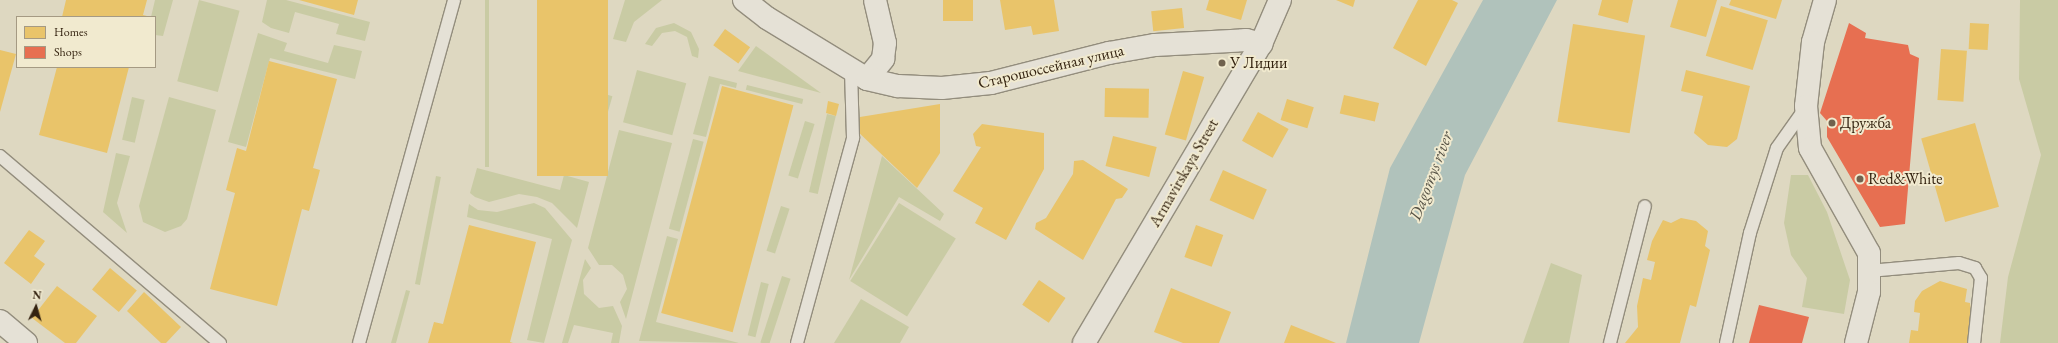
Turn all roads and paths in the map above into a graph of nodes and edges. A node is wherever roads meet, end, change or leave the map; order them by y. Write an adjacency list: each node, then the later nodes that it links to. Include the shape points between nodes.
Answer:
1 (454, 0): 15 (lane)
2 (744, 0): 7 (street, Старошоссейная улица, via 767,18)
3 (875, 0): 7 (street, via 885,43 883,59)
4 (1280, 0): 6 (street, Armavirskaya Street)
5 (1825, 0): 8 (street, via 1813,42)
6 (1261, 44): 7 (street, Старошоссейная улица, via 1246,40 1155,46 1109,53 991,83 942,88 898,86); 17 (street, Armavirskaya Street)
7 (859, 74): 16 (lane, via 853,138)
8 (1806, 106): 11 (street, via 1810,148 1869,253); 19 (lane, via 1778,148 1750,233)
9 (0, 156): 14 (lane)
10 (1645, 206): 18 (lane)
11 (1869, 271): 20 (street, via 1869,292); 21 (lane, via 1959,263 1975,268 1981,278)
12 (0, 321): 13 (street)
13 (26, 343)
14 (220, 343)
15 (359, 343)
16 (797, 343)
17 (1084, 343)
18 (1610, 343)
19 (1726, 343)
20 (1856, 343)
21 (1974, 343)

